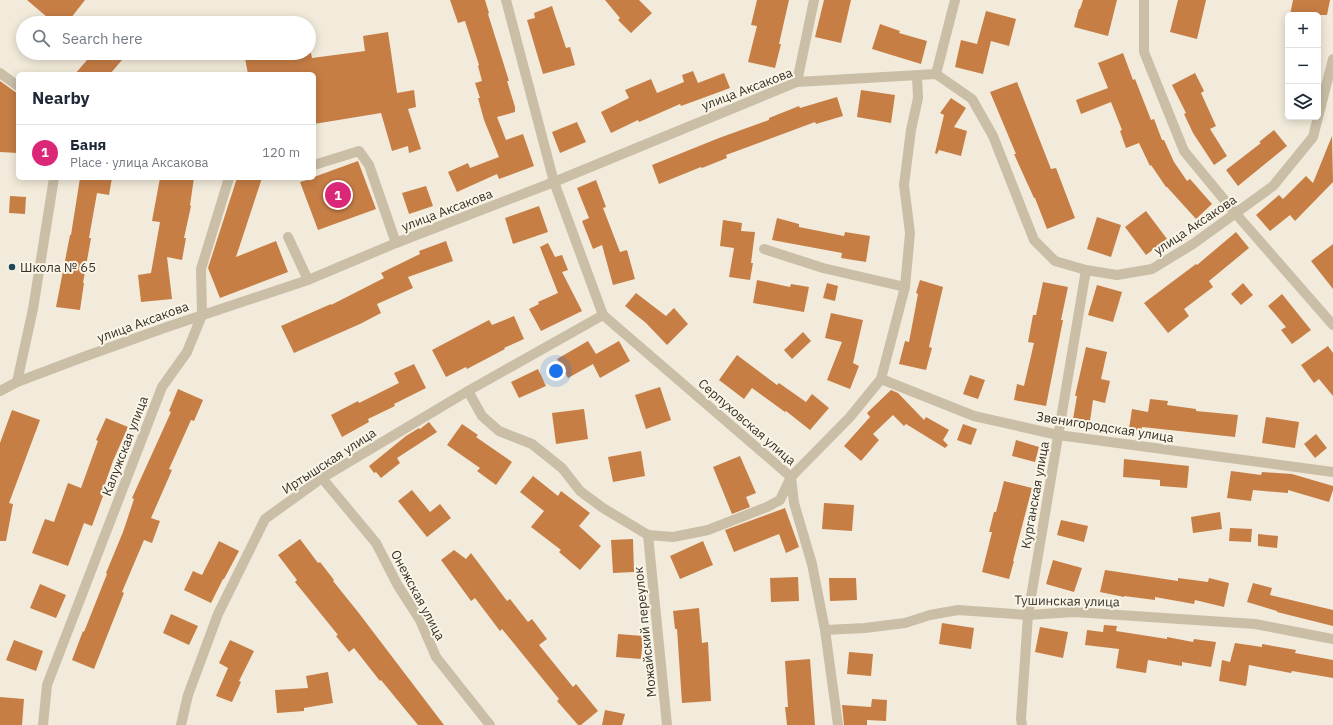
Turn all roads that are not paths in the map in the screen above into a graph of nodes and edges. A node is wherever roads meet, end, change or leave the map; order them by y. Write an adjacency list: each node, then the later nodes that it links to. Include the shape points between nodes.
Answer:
1 (506, 0): 14 (street, Серпуховская улица)
2 (814, 0): 9 (street)
3 (955, 0): 7 (street)
4 (1144, 0): 15 (street, via 1144,52 1184,151)
5 (1333, 59): 15 (street, улица Аксакова, via 1313,137 1273,186)
6 (0, 73): 10 (street)
7 (936, 74): 8 (street, улица Аксакова); 19 (street, улица Аксакова, via 972,99 993,136 1034,240 1055,260)
8 (917, 76): 9 (street, улица Аксакова); 21 (street, via 918,98 904,185 910,233)
9 (797, 82): 14 (street, улица Аксакова)
10 (16, 85)
11 (316, 164): 17 (street, via 359,152 369,165)
12 (54, 180): 26 (street)
13 (228, 180): 22 (street, Калужская улица, via 201,269)
14 (554, 182): 17 (street, улица Аксакова); 23 (street, Серпуховская улица)
15 (1236, 214): 19 (street, улица Аксакова, via 1152,269 1117,276); 24 (street)
16 (288, 237): 20 (street)
17 (396, 243): 20 (street, улица Аксакова)
18 (764, 249): 21 (street, via 823,268)
19 (1086, 270): 29 (street, Курганская улица)
20 (308, 280): 22 (street, улица Аксакова)
21 (905, 287): 25 (street)
22 (202, 315): 26 (street, улица Аксакова); 37 (street, Калужская улица, via 187,352 162,387 47,685)
23 (603, 316): 28 (street, Иртышская улица); 31 (street, Серпуховская улица)
24 (1333, 325)
25 (881, 379): 29 (street, Звенигородская улица, via 974,416); 31 (street, via 850,417)
26 (18, 382): 27 (street, улица Аксакова)
27 (0, 391)
28 (468, 391): 32 (street, Иртышская улица); 33 (street, via 482,416 499,431 532,444 562,468 580,491)
29 (1058, 435): 30 (street, Звенигородская улица); 34 (street, Курганская улица)
30 (1333, 472)
31 (791, 477): 33 (street, via 780,500 766,508 708,530 672,537); 35 (street, Серпуховская улица, via 794,503 812,564)
32 (322, 478): 38 (street, Иртышская улица, via 265,519 218,614 188,695); 39 (street, Онежская улица, via 376,543 396,584 420,620 436,657)
33 (648, 535): 40 (street, Можайский переулок)
34 (1028, 615): 35 (street, Тушинская улица, via 958,610 905,623); 36 (street, Тушинская улица, via 1074,612 1256,624); 42 (street, Курганская улица)
35 (825, 630): 41 (street, Серпуховская улица)
36 (1333, 639)
37 (42, 725)
38 (181, 725)
39 (490, 725)
40 (668, 725)
41 (838, 725)
42 (1022, 725)

